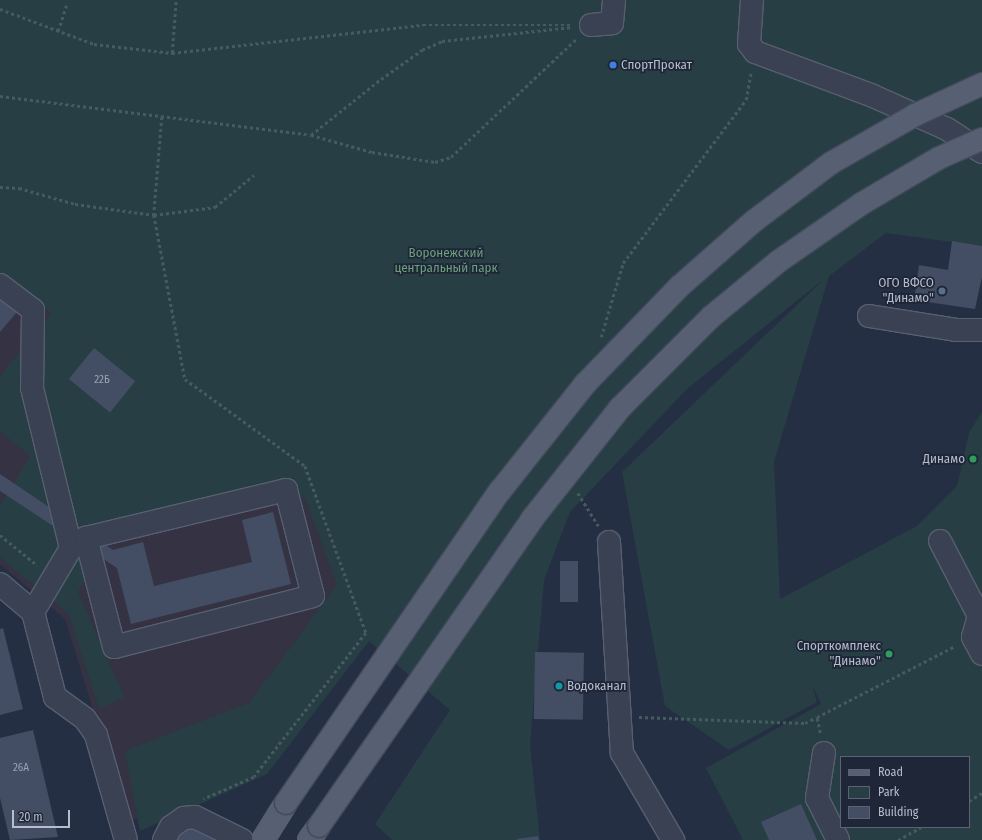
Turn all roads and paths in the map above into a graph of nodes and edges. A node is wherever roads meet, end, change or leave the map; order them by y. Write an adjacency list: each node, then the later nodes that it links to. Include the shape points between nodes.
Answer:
1 (176, 0): 9 (path)
2 (614, 0): 6 (street, via 612,23)
3 (752, 0): 8 (street, via 749,44)
4 (66, 4): 7 (path)
5 (0, 9): 7 (path)
6 (591, 25): 9 (path, via 423,25); 12 (path, via 442,41 422,50 381,79); 12 (path, via 451,157 427,160 372,152)
7 (58, 30): 9 (path, via 94,44)
8 (755, 52): 14 (street, via 873,96 947,129); 20 (path, via 746,100 623,264)
9 (172, 53)
10 (982, 84): 38 (main road, bridge, via 915,115 831,163 754,221 664,302 585,384 500,491)
11 (0, 96): 12 (path)
12 (310, 135)
13 (982, 139): 37 (main road, bridge, via 939,158 861,204 779,261 711,317 620,408 532,519)
14 (982, 152)
15 (254, 175): 16 (path, via 215,207 154,215 75,204 19,188)
16 (0, 187)
17 (0, 285): 25 (street, via 33,310 32,388)
18 (869, 316): 19 (street, via 956,330)
19 (982, 330)
20 (600, 339)
21 (573, 486): 24 (path)
22 (0, 535): 26 (path)
23 (940, 541): 30 (street, via 979,616 973,636)
24 (609, 542): 31 (street)
25 (79, 543): 25 (street, via 286,490 313,596 114,647); 26 (street)
26 (55, 580): 28 (street)
27 (0, 584): 28 (street)
28 (34, 612): 39 (street, via 55,697 85,719 96,735)
29 (960, 644): 32 (path)
30 (982, 654)
31 (620, 717): 32 (path, via 711,717 805,723); 42 (street, via 622,753)
32 (817, 717): 33 (path)
33 (824, 753): 43 (street, via 817,798)
34 (982, 793): 35 (path)
35 (970, 799)
36 (919, 828): 44 (path)
37 (314, 833)
38 (264, 837)
39 (126, 840)
40 (164, 840): 41 (street, via 171,827 184,818 195,817)
41 (242, 840)
42 (673, 840)
43 (838, 840)
44 (898, 840)

